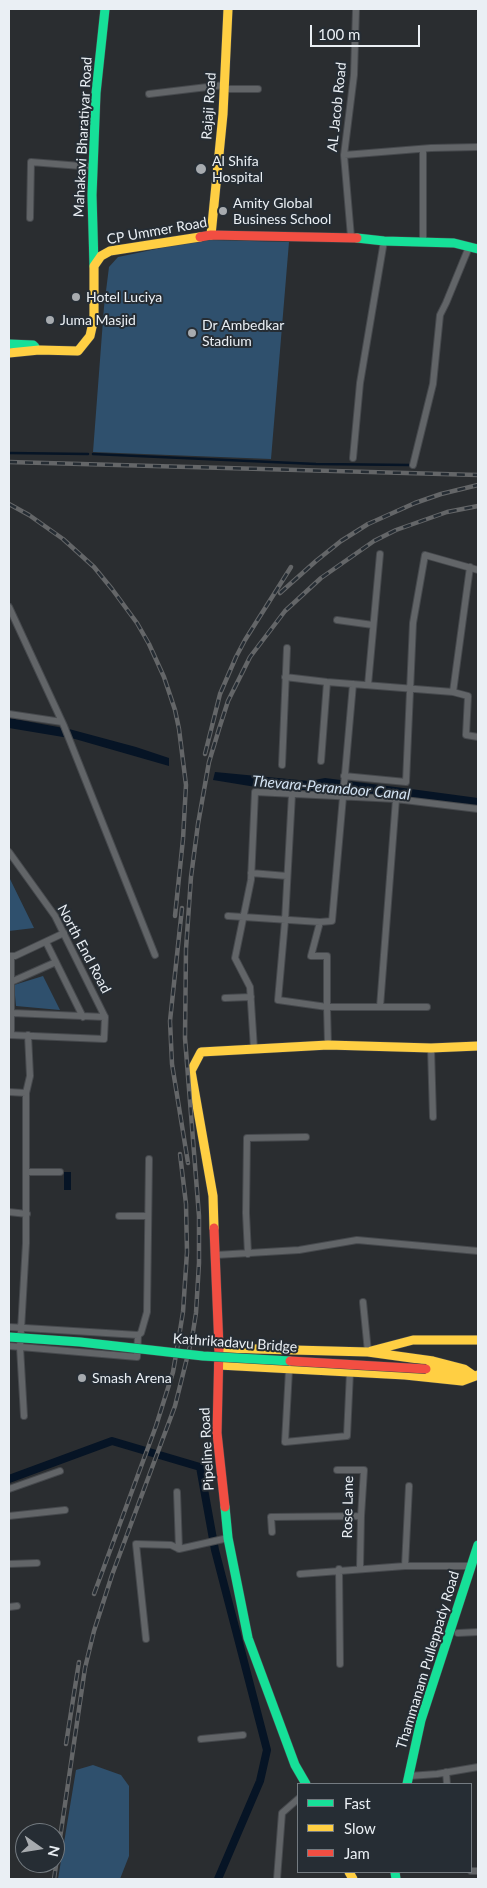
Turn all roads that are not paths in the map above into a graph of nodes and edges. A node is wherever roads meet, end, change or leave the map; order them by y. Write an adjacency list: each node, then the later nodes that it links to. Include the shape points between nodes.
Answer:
1 (105, 9): 10 (street, Mahakavi Bharatiyar Road, via 96,93)
2 (228, 9): 4 (street, Rajaji Road)
3 (356, 9): 9 (street, AL Jacob Road, via 354,75)
4 (224, 87): 5 (street); 6 (street); 12 (street, Rajaji Road)
5 (258, 89)
6 (149, 94)
7 (478, 147): 8 (street)
8 (424, 149): 9 (street); 15 (street)
9 (344, 155): 13 (street, AL Jacob Road)
10 (93, 167): 11 (street, via 31,162); 17 (street, Mahakavi Bharatiyar Road)
11 (30, 218)
12 (211, 235): 13 (street, CP Ummer Road); 17 (street, CP Ummer Road, via 110,251 101,256)
13 (351, 237): 14 (street, CP Ummer Road)
14 (384, 241): 15 (street, CP Ummer Road); 21 (street, via 360,383)
15 (423, 242): 16 (street, CP Ummer Road, via 454,243)
16 (474, 248): 22 (street, via 440,315 433,384)
17 (94, 266): 19 (street, via 94,318 90,336 78,351)
18 (9, 344): 19 (street, via 33,345)
19 (39, 350): 20 (street)
20 (9, 353)
21 (353, 458)
22 (412, 465)
23 (380, 554): 28 (street)
24 (470, 568): 25 (street); 34 (street, via 425,555 413,624); 35 (street)
25 (478, 570)
26 (9, 607): 37 (street)
27 (337, 620): 28 (street)
28 (373, 625): 33 (street)
29 (287, 648): 30 (street)
30 (285, 677): 31 (street); 40 (street)
31 (327, 682): 32 (street); 39 (street)
32 (352, 684): 33 (street); 41 (street)
33 (368, 686): 34 (street)
34 (410, 689): 35 (street); 41 (street, via 406,782)
35 (453, 692): 38 (street, via 468,696 466,735)
36 (9, 714): 37 (street)
37 (63, 724): 55 (street)
38 (478, 737)
39 (321, 761)
40 (282, 765)
41 (344, 778): 43 (street)
42 (292, 794): 43 (street); 47 (street, via 255,792); 48 (street)
43 (342, 794): 44 (street); 52 (street, via 332,921)
44 (396, 799): 45 (street); 63 (street)
45 (478, 809)
46 (9, 852): 53 (street, North End Road)
47 (251, 873): 48 (street); 50 (street)
48 (287, 876): 51 (street)
49 (228, 916): 50 (street)
50 (244, 916): 51 (street); 60 (street, via 235,958 250,987)
51 (285, 921): 52 (street); 62 (street, via 278,1000)
52 (320, 922): 62 (street, via 311,956 327,956)
53 (64, 933): 54 (street); 67 (street, North End Road)
54 (46, 942): 56 (street); 57 (street)
55 (155, 955)
56 (10, 956): 58 (street)
57 (56, 962): 58 (street); 66 (street)
58 (11, 982): 59 (street)
59 (10, 994): 65 (street)
60 (251, 997): 61 (street); 73 (street)
61 (224, 998)
62 (327, 1007): 63 (street); 70 (street)
63 (380, 1007): 64 (street)
64 (427, 1007)
65 (12, 1013): 66 (street); 68 (street)
66 (83, 1017): 67 (street)
67 (105, 1017): 69 (street, North End Road, via 104,1039)
68 (10, 1035): 69 (street)
69 (28, 1035): 75 (street, via 30,1076)
70 (328, 1045): 72 (street); 73 (street)
71 (478, 1046): 72 (street)
72 (431, 1048): 76 (street)
73 (254, 1049): 87 (street, Pipeline Road, via 201,1052 191,1071 213,1196)
74 (9, 1092): 75 (street)
75 (26, 1093): 79 (street)
76 (433, 1117)
77 (306, 1138): 86 (street, via 246,1138)
78 (149, 1159): 84 (street)
79 (26, 1172): 80 (street); 82 (street)
80 (60, 1172)
81 (9, 1212): 82 (street)
82 (27, 1214): 90 (street)
83 (119, 1216): 84 (street)
84 (148, 1216): 91 (street, via 147,1312)
85 (478, 1251): 86 (street, via 357,1240 299,1250)
86 (248, 1254): 87 (street)
87 (216, 1255): 96 (street, Pipeline Road)
88 (363, 1302): 97 (street)
89 (9, 1327): 90 (street)
90 (22, 1328): 91 (street); 95 (street)
91 (138, 1336): 95 (street, via 137,1357)
92 (9, 1337): 102 (street, Kathrikadavu Bridge, bridge, via 203,1356 426,1369)
93 (478, 1340): 97 (street, via 413,1340)
94 (9, 1346): 95 (street)
95 (20, 1347): 103 (street)
96 (219, 1348): 98 (street); 99 (street, Pipeline Road)
97 (368, 1352): 98 (street); 102 (street, via 433,1361)
98 (346, 1353): 101 (street)
99 (219, 1365): 100 (street); 113 (street, Pipeline Road, via 217,1433)
100 (289, 1370): 101 (street); 101 (street, via 285,1442 347,1436)
101 (347, 1372): 102 (street, via 462,1381)
102 (477, 1376)
103 (24, 1416)
104 (60, 1470): 107 (street)
105 (337, 1470): 111 (street, Rose Lane, via 364,1470)
106 (409, 1486): 118 (street)
107 (9, 1489)
108 (177, 1492): 115 (street)
109 (65, 1510): 110 (street)
110 (9, 1516)
111 (361, 1516): 112 (street, via 271,1517); 120 (street, Rose Lane)
112 (272, 1532)
113 (224, 1539): 115 (street); 134 (street, Pipeline Road, via 248,1638 295,1765)
114 (478, 1545): 119 (street, Thammanam Pulleppady Road)
115 (180, 1549): 127 (street, via 171,1545 136,1544)
116 (37, 1563): 117 (street)
117 (9, 1564)
118 (405, 1566): 119 (street); 120 (street)
119 (470, 1566): 133 (street, Thammanam Pulleppady Road, via 421,1720)
120 (360, 1568): 121 (street)
121 (339, 1570): 122 (street); 128 (street)
122 (300, 1574)
123 (9, 1606): 124 (street)
124 (17, 1606)
125 (478, 1632): 126 (street)
126 (458, 1633)
127 (146, 1639)
128 (340, 1664)
129 (242, 1734): 130 (street)
130 (201, 1739)
131 (478, 1767): 132 (street)
132 (446, 1772): 133 (street); 135 (street)
133 (408, 1780)
134 (305, 1783)
135 (447, 1783)
136 (297, 1800): 137 (street, via 282,1813)
137 (277, 1879)

